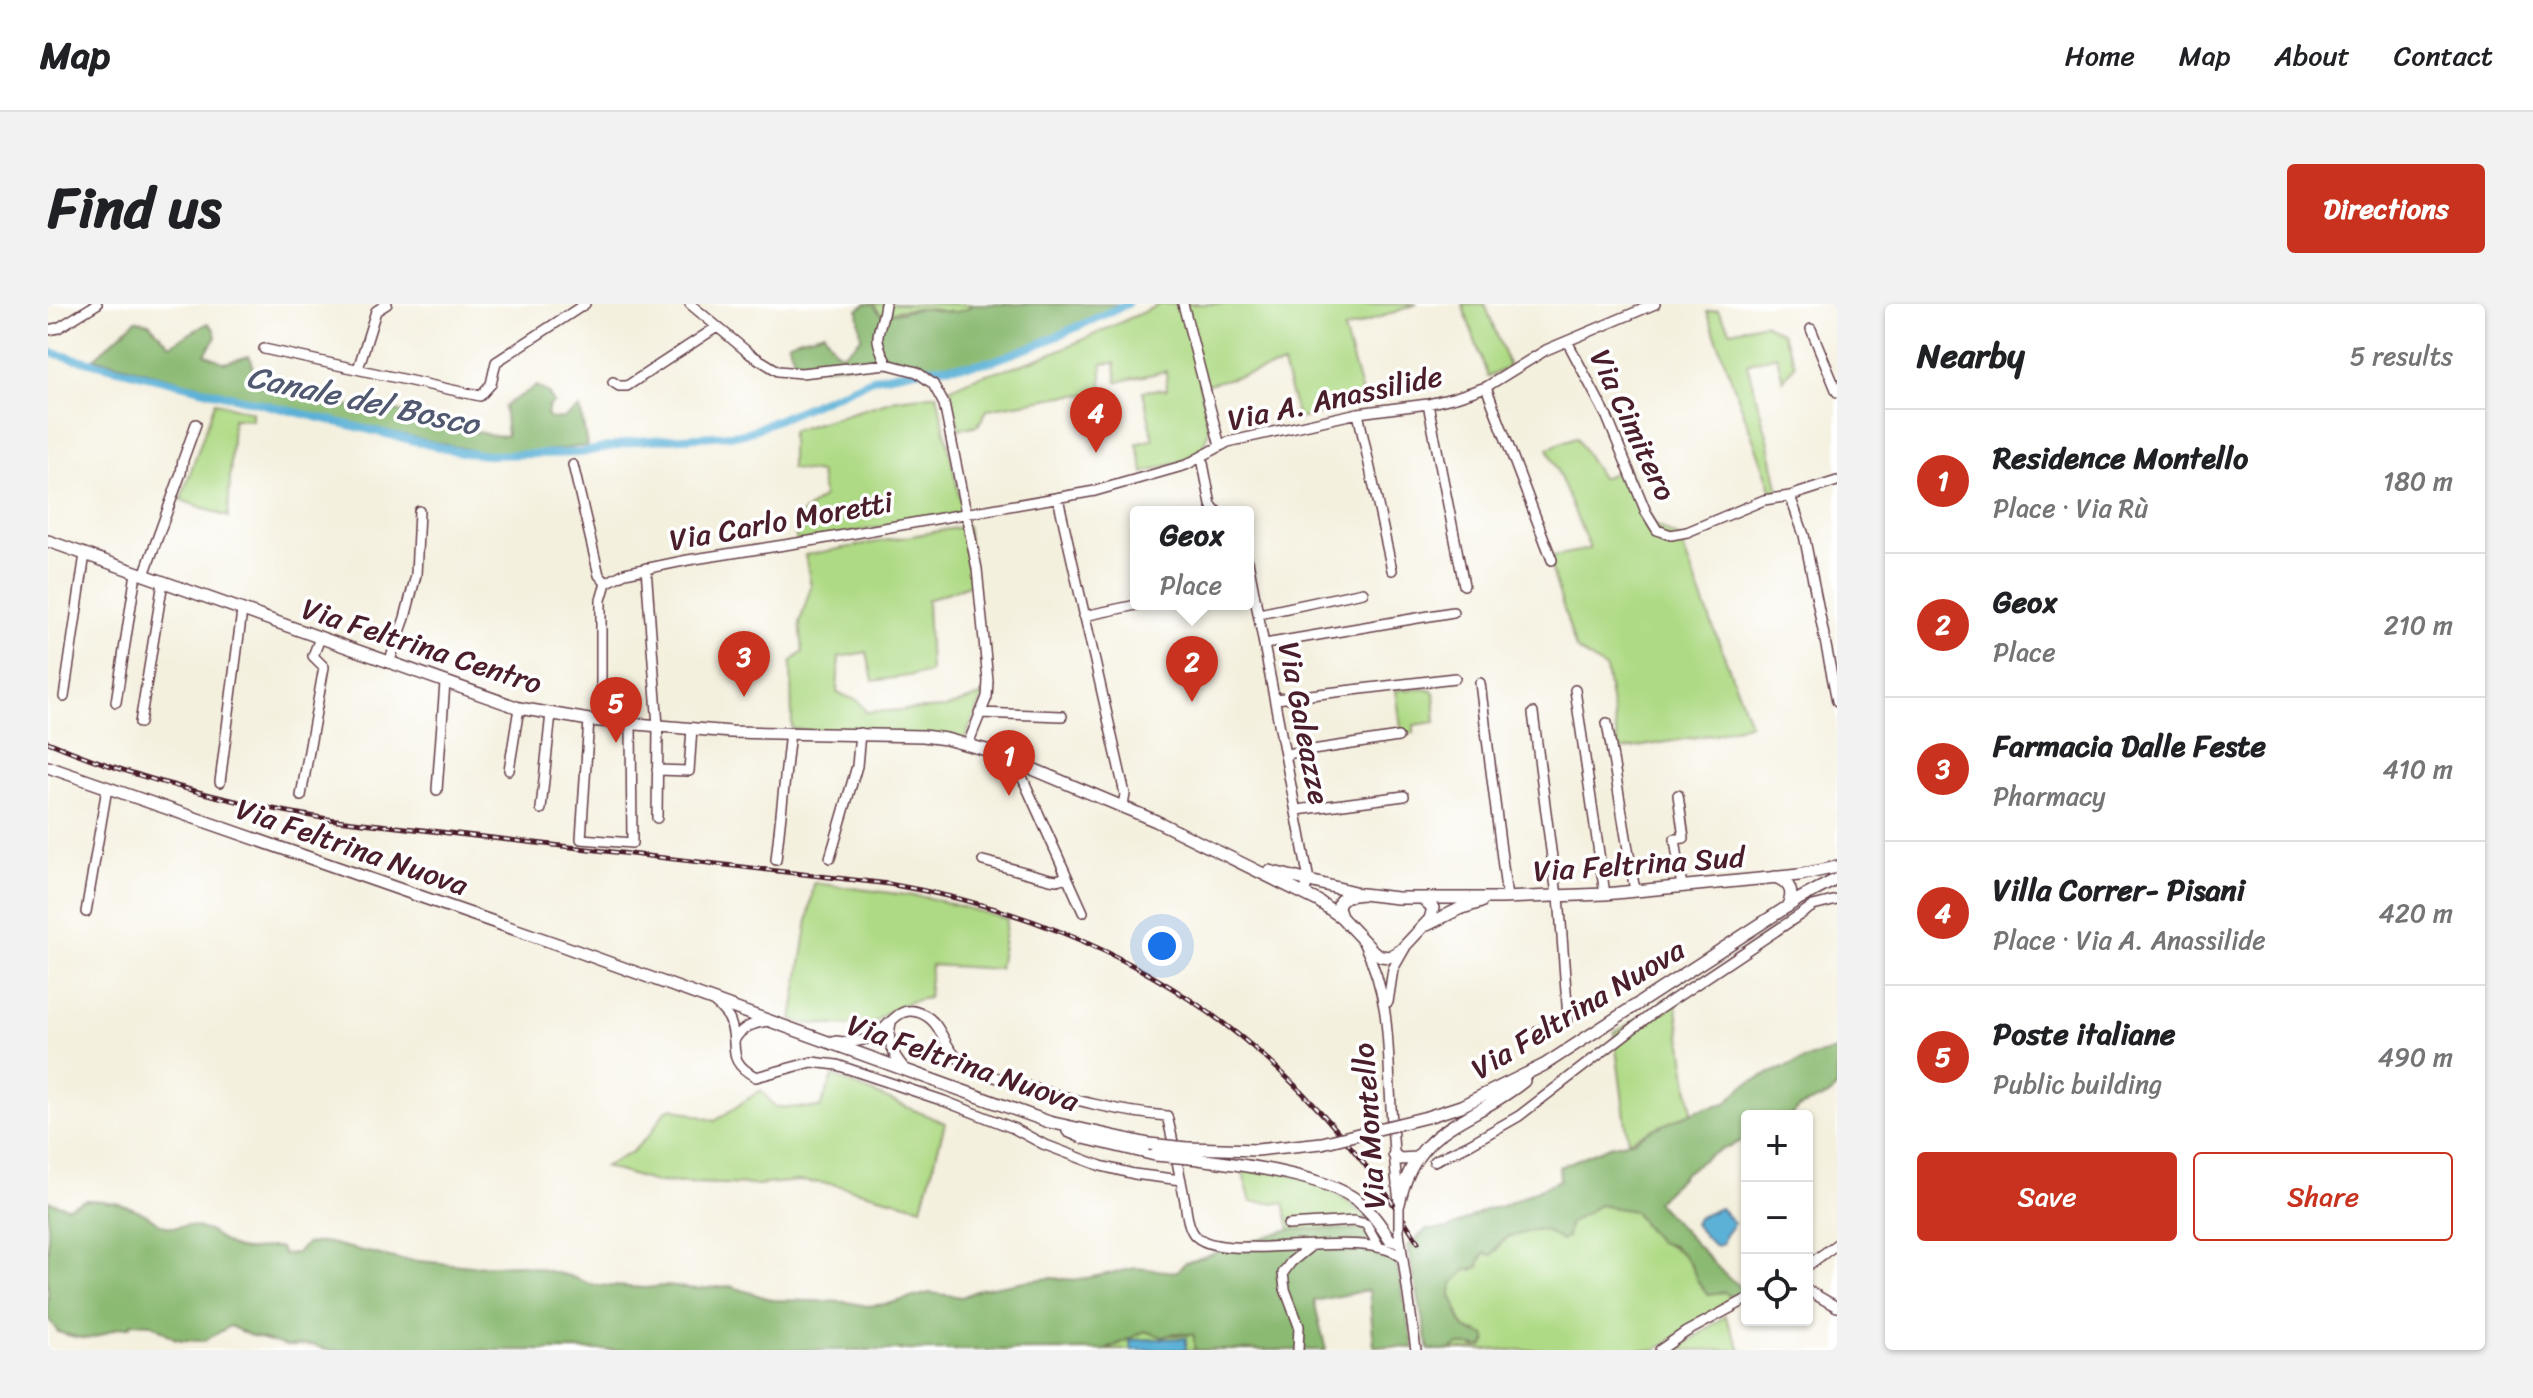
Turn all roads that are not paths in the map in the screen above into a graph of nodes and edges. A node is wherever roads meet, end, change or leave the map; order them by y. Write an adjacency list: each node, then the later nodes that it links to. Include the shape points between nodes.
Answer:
1 (97, 304): 10 (street)
2 (387, 304): 14 (street, via 376,311)
3 (585, 304): 14 (street, via 496,362 491,384 480,396)
4 (690, 304): 8 (street)
5 (885, 304): 13 (street, via 877,335)
6 (1183, 304): 21 (street)
7 (1655, 304): 11 (street, Via A. Anassilide)
8 (717, 327): 13 (street, via 778,371); 15 (street, via 627,386)
9 (1811, 329): 17 (street)
10 (48, 330)
11 (1567, 341): 16 (street, Via A. Anassilide); 25 (street, Via Cimitero, via 1657,530 1671,535 1687,532 1764,500)
12 (264, 349): 14 (street)
13 (887, 364): 29 (street, via 917,372 933,384 944,404)
14 (358, 369)
15 (613, 382)
16 (1486, 387): 18 (street, Via A. Anassilide); 32 (street)
17 (1837, 392)
18 (1428, 404): 19 (street, Via A. Anassilide); 38 (street)
19 (1358, 413): 21 (street, Via A. Anassilide); 34 (street)
20 (196, 424): 35 (street)
21 (1220, 446): 22 (street, Via A. Anassilide)
22 (1202, 458): 26 (street, Via A. Anassilide); 27 (street)
23 (573, 465): 37 (street, via 599,575)
24 (1837, 481): 25 (street, Via Cimitero)
25 (1790, 496): 55 (street, via 1804,535)
26 (1058, 498): 29 (street, Via A. Anassilide); 45 (street)
27 (1213, 506)
28 (419, 511): 48 (street, via 416,575)
29 (966, 513): 33 (street, Via Carlo Moretti); 59 (street, via 988,681)
30 (48, 541): 31 (main road, Via Feltrina Centro)
31 (85, 554): 35 (main road, Via Feltrina Centro); 53 (street)
32 (1552, 560)
33 (646, 568): 37 (street, Via Carlo Moretti); 66 (street)
34 (1392, 570)
35 (140, 574): 36 (main road, Via Feltrina Centro); 56 (street)
36 (163, 582): 42 (main road, Via Feltrina Centro); 63 (street)
37 (606, 583): 62 (street)
38 (1464, 585)
39 (1254, 590): 44 (street, Via Galeazze)
40 (1363, 592): 44 (street)
41 (1130, 606): 45 (street)
42 (242, 611): 46 (main road, Via Feltrina Centro); 77 (street)
43 (1453, 612): 47 (street)
44 (1259, 614): 47 (street, Via Galeazze)
45 (1084, 616): 83 (street, via 1125,794)
46 (320, 638): 48 (main road, Via Feltrina Centro); 81 (street, via 313,656 324,667)
47 (1265, 644): 54 (street, Via Galeazze)
48 (389, 663): 50 (main road, Via Feltrina Centro)
49 (1455, 678): 54 (street)
50 (445, 683): 57 (main road, Via Feltrina Centro); 79 (street)
51 (1480, 683): 100 (street, Via Feltrina Sud)
52 (1575, 690): 97 (street)
53 (64, 697)
54 (1276, 699): 72 (street, Via Galeazze)
55 (1837, 701)
56 (116, 702)
57 (519, 708): 58 (main road, Via Feltrina Centro); 75 (street)
58 (551, 713): 62 (main road, Via Feltrina Centro); 84 (street)
59 (979, 713): 61 (street); 71 (street)
60 (1533, 713): 98 (street)
61 (1062, 716)
62 (595, 720): 64 (main road, Via Feltrina Centro); 64 (street, via 581,839 632,843)
63 (140, 723)
64 (631, 723): 66 (main road, Via Feltrina Centro)
65 (1607, 723): 95 (street)
66 (658, 726): 67 (main road, Via Feltrina Centro); 76 (street)
67 (692, 728): 68 (main road, Via Feltrina Centro); 76 (street, via 689,771)
68 (790, 732): 69 (main road, Via Feltrina Centro); 88 (street)
69 (860, 733): 71 (main road, Via Feltrina Centro); 87 (street, via 857,766)
70 (1398, 737): 72 (street)
71 (968, 744): 73 (main road, Via Feltrina Centro)
72 (1286, 754): 85 (street, Via Galeazze)
73 (1020, 762): 83 (main road, Via Feltrina Centro); 91 (street, via 1019,771)
74 (48, 767): 78 (main road, Via Feltrina Nuova)
75 (509, 770)
76 (657, 770): 86 (street)
77 (220, 782)
78 (107, 788): 103 (street); 109 (main road, Via Feltrina Nuova)
79 (437, 790)
80 (1678, 795): 93 (street, via 1684,838 1675,839)
81 (301, 796)
82 (1404, 796): 85 (street)
83 (1123, 806): 94 (main road, Via Feltrina Centro)
84 (541, 809)
85 (1297, 810): 94 (street, Via Galeazze)
86 (657, 818)
87 (830, 858)
88 (776, 860)
89 (983, 861): 91 (street, via 1050,879)
90 (1837, 876): 92 (main road, Via Feltrina Sud); 102 (main road, Via Feltrina Nuova)
91 (1066, 877): 104 (street)
92 (1774, 877): 93 (main road, Via Feltrina Sud); 102 (main road, Via Feltrina Sud, via 1790,887)
93 (1682, 887): 95 (main road, Via Feltrina Sud)
94 (1306, 888): 96 (main road); 105 (main road)
95 (1635, 891): 97 (main road, Via Feltrina Sud)
96 (1362, 894): 99 (main road, Via Feltrina Sud); 105 (main road, via 1340,901)
97 (1605, 894): 98 (main road, Via Feltrina Sud)
98 (1558, 896): 100 (main road, Via Feltrina Sud); 113 (street, via 1568,1018)
99 (1422, 898): 100 (main road, Via Feltrina Sud); 106 (main road, via 1433,910)
100 (1504, 898): 106 (main road, Via Feltrina Sud, via 1467,906)
101 (1837, 900): 121 (street, via 1813,906 1692,986 1519,1116)
102 (1787, 907): 116 (main road, Via Feltrina Nuova)
103 (86, 912)
104 (1083, 912)
105 (1341, 917): 107 (main road)
106 (1422, 928): 108 (main road)
107 (1361, 938): 108 (main road, via 1385,957); 110 (street, Via Montello, via 1380,981)
108 (1406, 945): 110 (street, Via Montello, via 1393,969)
109 (711, 999): 112 (main road, Via Feltrina Nuova); 115 (street, via 730,1020)
110 (1387, 1017): 120 (street, Via Montello)
111 (892, 1020): 114 (street, via 864,1040); 117 (street, via 892,1051); 122 (street, via 912,1010 931,1017 960,1060 995,1077 1110,1108 1167,1116)
112 (771, 1021): 114 (main road, Via Feltrina Nuova); 115 (street, via 744,1029)
113 (1538, 1031)
114 (810, 1035): 117 (main road, Via Feltrina Nuova)
115 (733, 1044): 122 (street, via 740,1067 756,1077 812,1062 837,1065 944,1101 1101,1166)
116 (1544, 1065): 118 (main road, Via Feltrina Nuova, bridge, via 1461,1106 1322,1143); 119 (main road, via 1435,1136)
117 (905, 1069): 118 (main road, Via Feltrina Nuova, bridge, via 1049,1122)
118 (1188, 1153): 128 (main road, via 1327,1186 1356,1199)
119 (1420, 1153): 120 (main road, via 1400,1159); 123 (main road)
120 (1394, 1155): 123 (street, Via Montello)
121 (1434, 1161)
122 (1181, 1180): 126 (street, via 1190,1228 1200,1240 1228,1246)
123 (1399, 1206): 128 (street, Via Montello, bridge)
124 (1288, 1225): 127 (street, via 1354,1221 1366,1224)
125 (1837, 1244): 129 (street)
126 (1311, 1246): 127 (street); 134 (street, via 1283,1273 1299,1326)
127 (1379, 1247): 128 (street)
128 (1398, 1248): 135 (street, Via Montello)
129 (1813, 1262)
130 (1813, 1293): 132 (street)
131 (1741, 1303): 133 (street)
132 (1837, 1307)
133 (1668, 1348)
134 (1298, 1350)
135 (1416, 1350)

